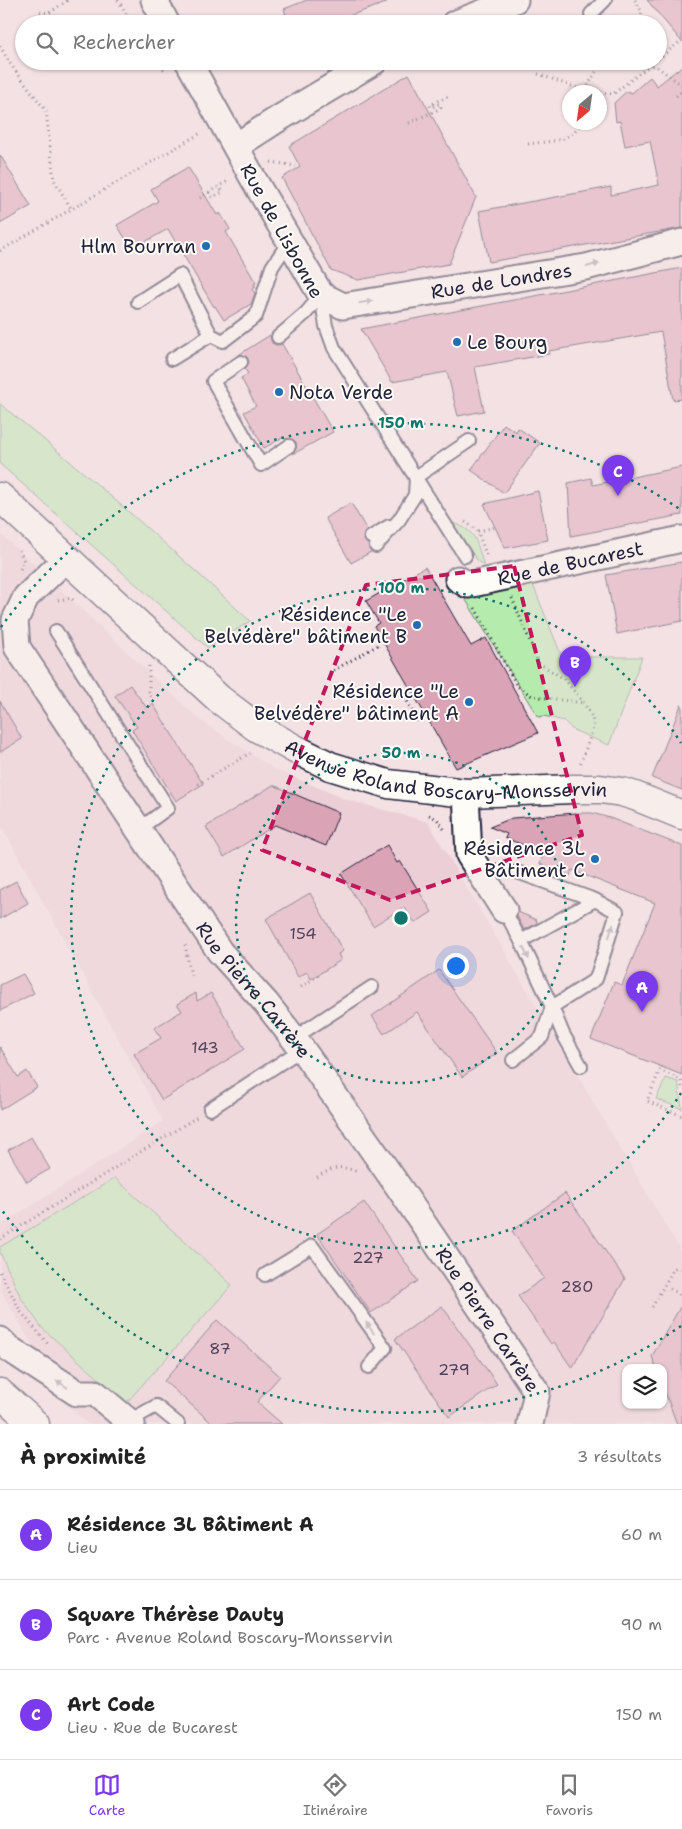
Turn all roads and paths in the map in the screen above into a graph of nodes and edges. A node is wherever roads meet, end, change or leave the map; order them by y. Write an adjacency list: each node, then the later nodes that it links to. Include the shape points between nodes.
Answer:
1 (68, 0): 7 (path, via 49,13)
2 (118, 0): 9 (path)
3 (154, 0): 10 (street)
4 (515, 0): 11 (street)
5 (605, 0): 8 (lane)
6 (635, 0): 12 (path)
7 (40, 12)
8 (591, 14)
9 (127, 15)
10 (162, 15)
11 (477, 15)
12 (641, 15)
13 (681, 41): 15 (path)
14 (0, 46): 17 (path)
15 (667, 52)
16 (15, 70): 42 (path, via 46,111 54,180)
17 (15, 70)
18 (193, 70): 35 (street, Rue de Lisbonne)
19 (360, 70): 35 (street)
20 (597, 70): 25 (path)
21 (644, 70): 28 (path, via 613,94)
22 (661, 70): 26 (path)
23 (538, 74): 24 (path)
24 (568, 85)
25 (588, 85)
26 (682, 85)
27 (682, 91): 30 (path)
28 (607, 93)
29 (451, 95): 31 (path, via 430,105 431,108 439,104 439,109)
30 (676, 96)
31 (409, 123)
32 (577, 130): 34 (path, via 567,139)
33 (185, 142): 42 (path)
34 (528, 144)
35 (236, 146): 43 (street, Rue de Lisbonne)
36 (272, 162): 37 (path)
37 (296, 166)
38 (226, 181): 39 (path)
39 (219, 186): 40 (path); 40 (path, via 223,192 212,197)
40 (208, 192): 41 (path)
41 (200, 198)
42 (72, 210): 45 (path)
43 (290, 240): 46 (street, Rue de Lisbonne); 48 (lane, via 272,267 256,316 223,341)
44 (682, 242): 46 (street, Rue de Londres, one-way to 44, via 343,306 586,267)
45 (0, 251)
46 (321, 295): 49 (lane); 54 (lane, Rue de Lisbonne, via 326,326 334,348)
47 (138, 302): 48 (lane, via 180,275)
48 (212, 335): 50 (lane)
49 (278, 337)
50 (172, 359)
51 (241, 362): 53 (lane, via 213,381 261,465)
52 (469, 441): 54 (lane)
53 (289, 446)
54 (416, 477): 59 (lane, via 415,495 399,520); 60 (lane, Rue de Lisbonne)
55 (0, 497): 61 (main road, Avenue Roland Boscary-Monsservin)
56 (496, 527): 57 (path)
57 (478, 531)
58 (682, 539): 62 (street, Rue de Bucarest)
59 (374, 542)
60 (465, 556)
61 (67, 558): 75 (main road, Avenue Roland Boscary-Monsservin, via 219,699 256,727 330,766 388,784); 77 (street, Rue Pierre Carrère, via 26,597 15,620 17,647)
62 (463, 582): 70 (path, via 517,686 532,696)
63 (510, 595): 70 (path, via 539,663 564,679)
64 (56, 631): 77 (lane, via 168,808)
65 (378, 645): 67 (path)
66 (149, 663): 69 (path)
67 (328, 672)
68 (405, 697): 71 (path, via 417,720)
69 (152, 701)
70 (584, 703): 73 (path, via 594,726)
71 (430, 714)
72 (253, 751): 74 (path)
73 (585, 751)
74 (198, 784)
75 (466, 794): 76 (main road, Avenue Roland Boscary-Monsservin, via 600,789 635,796); 80 (street, via 469,855)
76 (682, 815)
77 (139, 830): 88 (street, Rue Pierre Carrère, via 220,952)
78 (517, 872): 79 (lane)
79 (595, 900): 82 (lane); 87 (lane, one-way to 79, via 596,979 617,912)
80 (504, 910): 82 (lane)
81 (183, 940): 84 (path)
82 (521, 941): 87 (lane, one-way to 87)
83 (319, 975): 85 (path)
84 (191, 976)
85 (301, 987)
86 (372, 988): 88 (lane)
87 (552, 1007): 89 (lane, via 542,1037); 90 (lane)
88 (298, 1043): 93 (lane); 111 (street, Rue Pierre Carrère, via 536,1392)
89 (513, 1060)
90 (581, 1066)
91 (682, 1080): 92 (path); 94 (path, via 660,1070 647,1101)
92 (682, 1087)
93 (210, 1109): 97 (path)
94 (682, 1116)
95 (366, 1175): 96 (path, via 344,1166 330,1169)
96 (317, 1177)
97 (0, 1239)
98 (682, 1271): 103 (path, via 676,1267 673,1270)
99 (0, 1272): 105 (path, via 21,1312)
100 (265, 1275): 106 (lane, one-way to 100, via 384,1348 312,1246)
101 (670, 1289): 102 (path)
102 (682, 1300)
103 (652, 1307)
104 (0, 1340): 108 (street, one-way to 104, via 95,1393 77,1394)
105 (50, 1348)
106 (369, 1367)
107 (0, 1393): 109 (main road)
108 (130, 1423): 110 (lane, via 156,1406)
109 (35, 1424)
110 (178, 1424)
111 (530, 1424)

